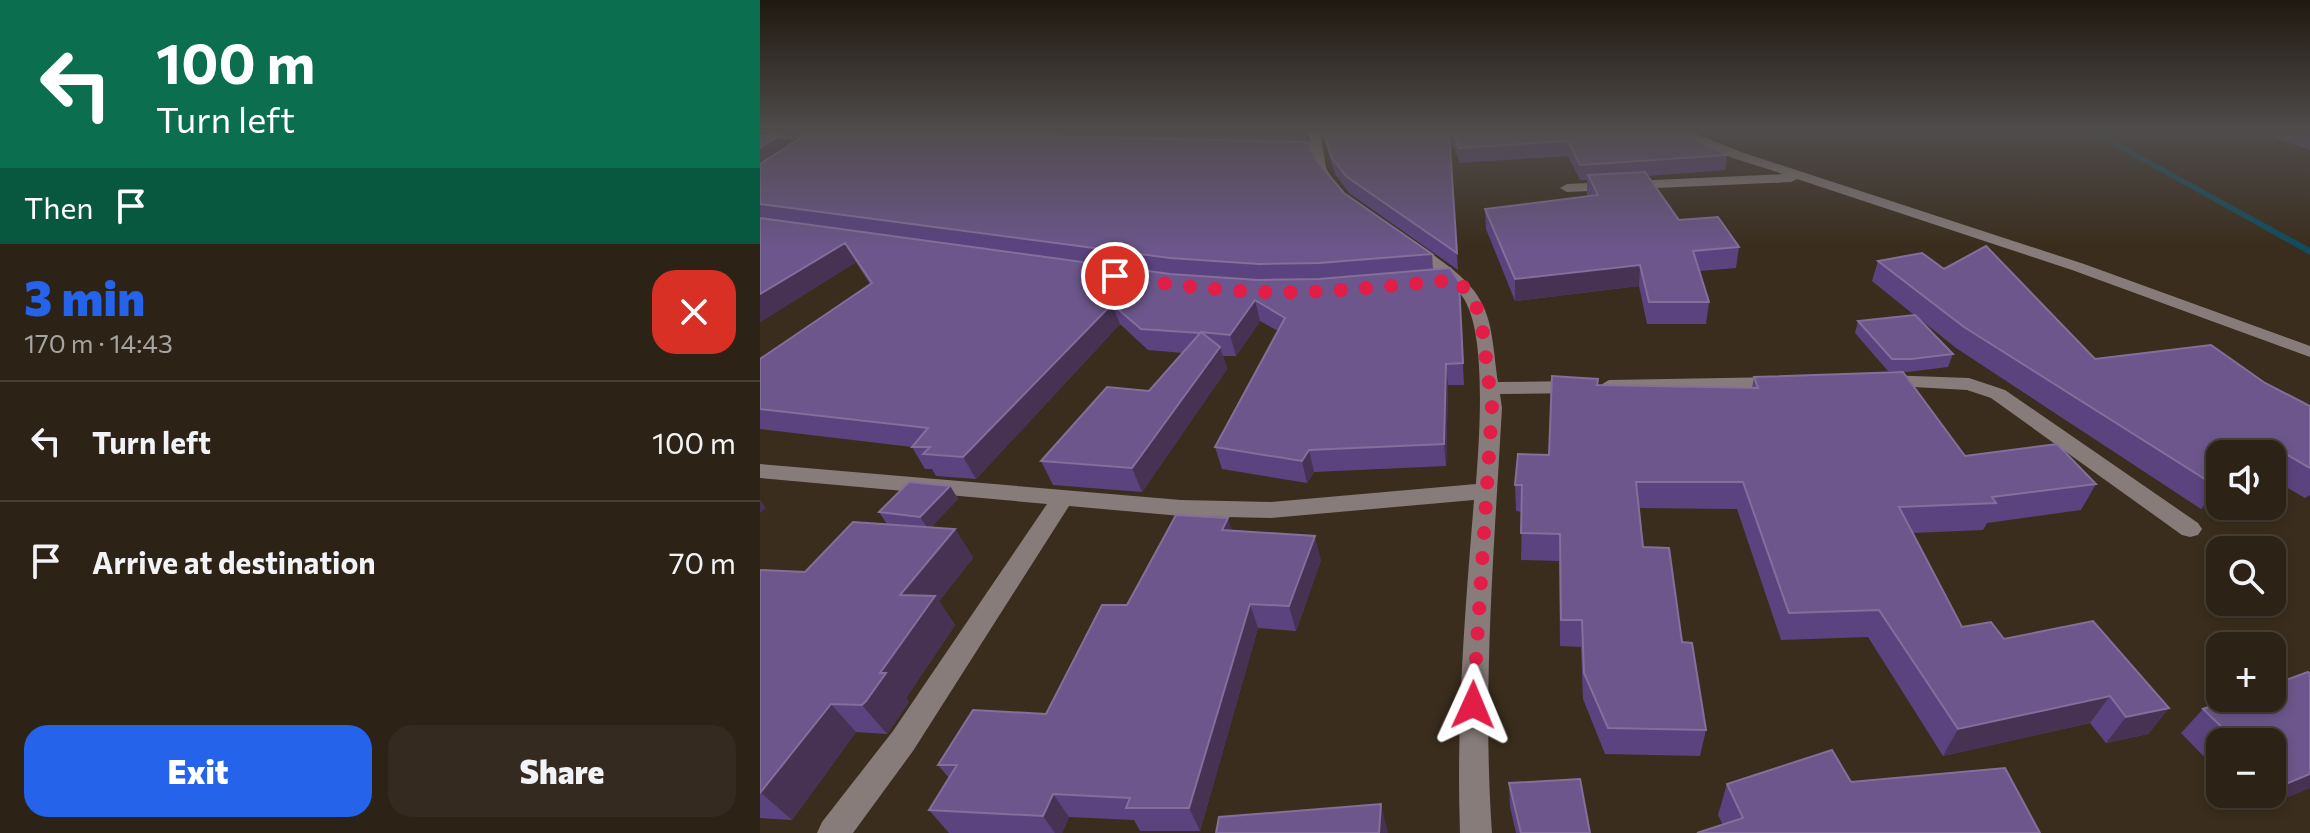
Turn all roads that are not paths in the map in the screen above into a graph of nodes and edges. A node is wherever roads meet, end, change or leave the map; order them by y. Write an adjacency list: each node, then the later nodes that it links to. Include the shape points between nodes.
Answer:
1 (1320, 169): 5 (street)
2 (1781, 169): 3 (street)
3 (1807, 177): 4 (street); 9 (street, via 2078,267)
4 (1567, 188)
5 (1342, 198)
6 (1394, 235): 7 (street)
7 (1457, 280): 8 (street); 12 (street, via 1481,318)
8 (1427, 282)
9 (2310, 352)
10 (1869, 381): 16 (street, via 1942,381 1998,394)
11 (1808, 382): 12 (street)
12 (1489, 388): 14 (street)
13 (760, 471): 15 (street)
14 (1485, 491): 15 (street, via 1271,510); 18 (street, via 1472,744)
15 (1063, 498): 17 (street, via 903,741)
16 (2190, 529)
17 (833, 833)
18 (1476, 833)

